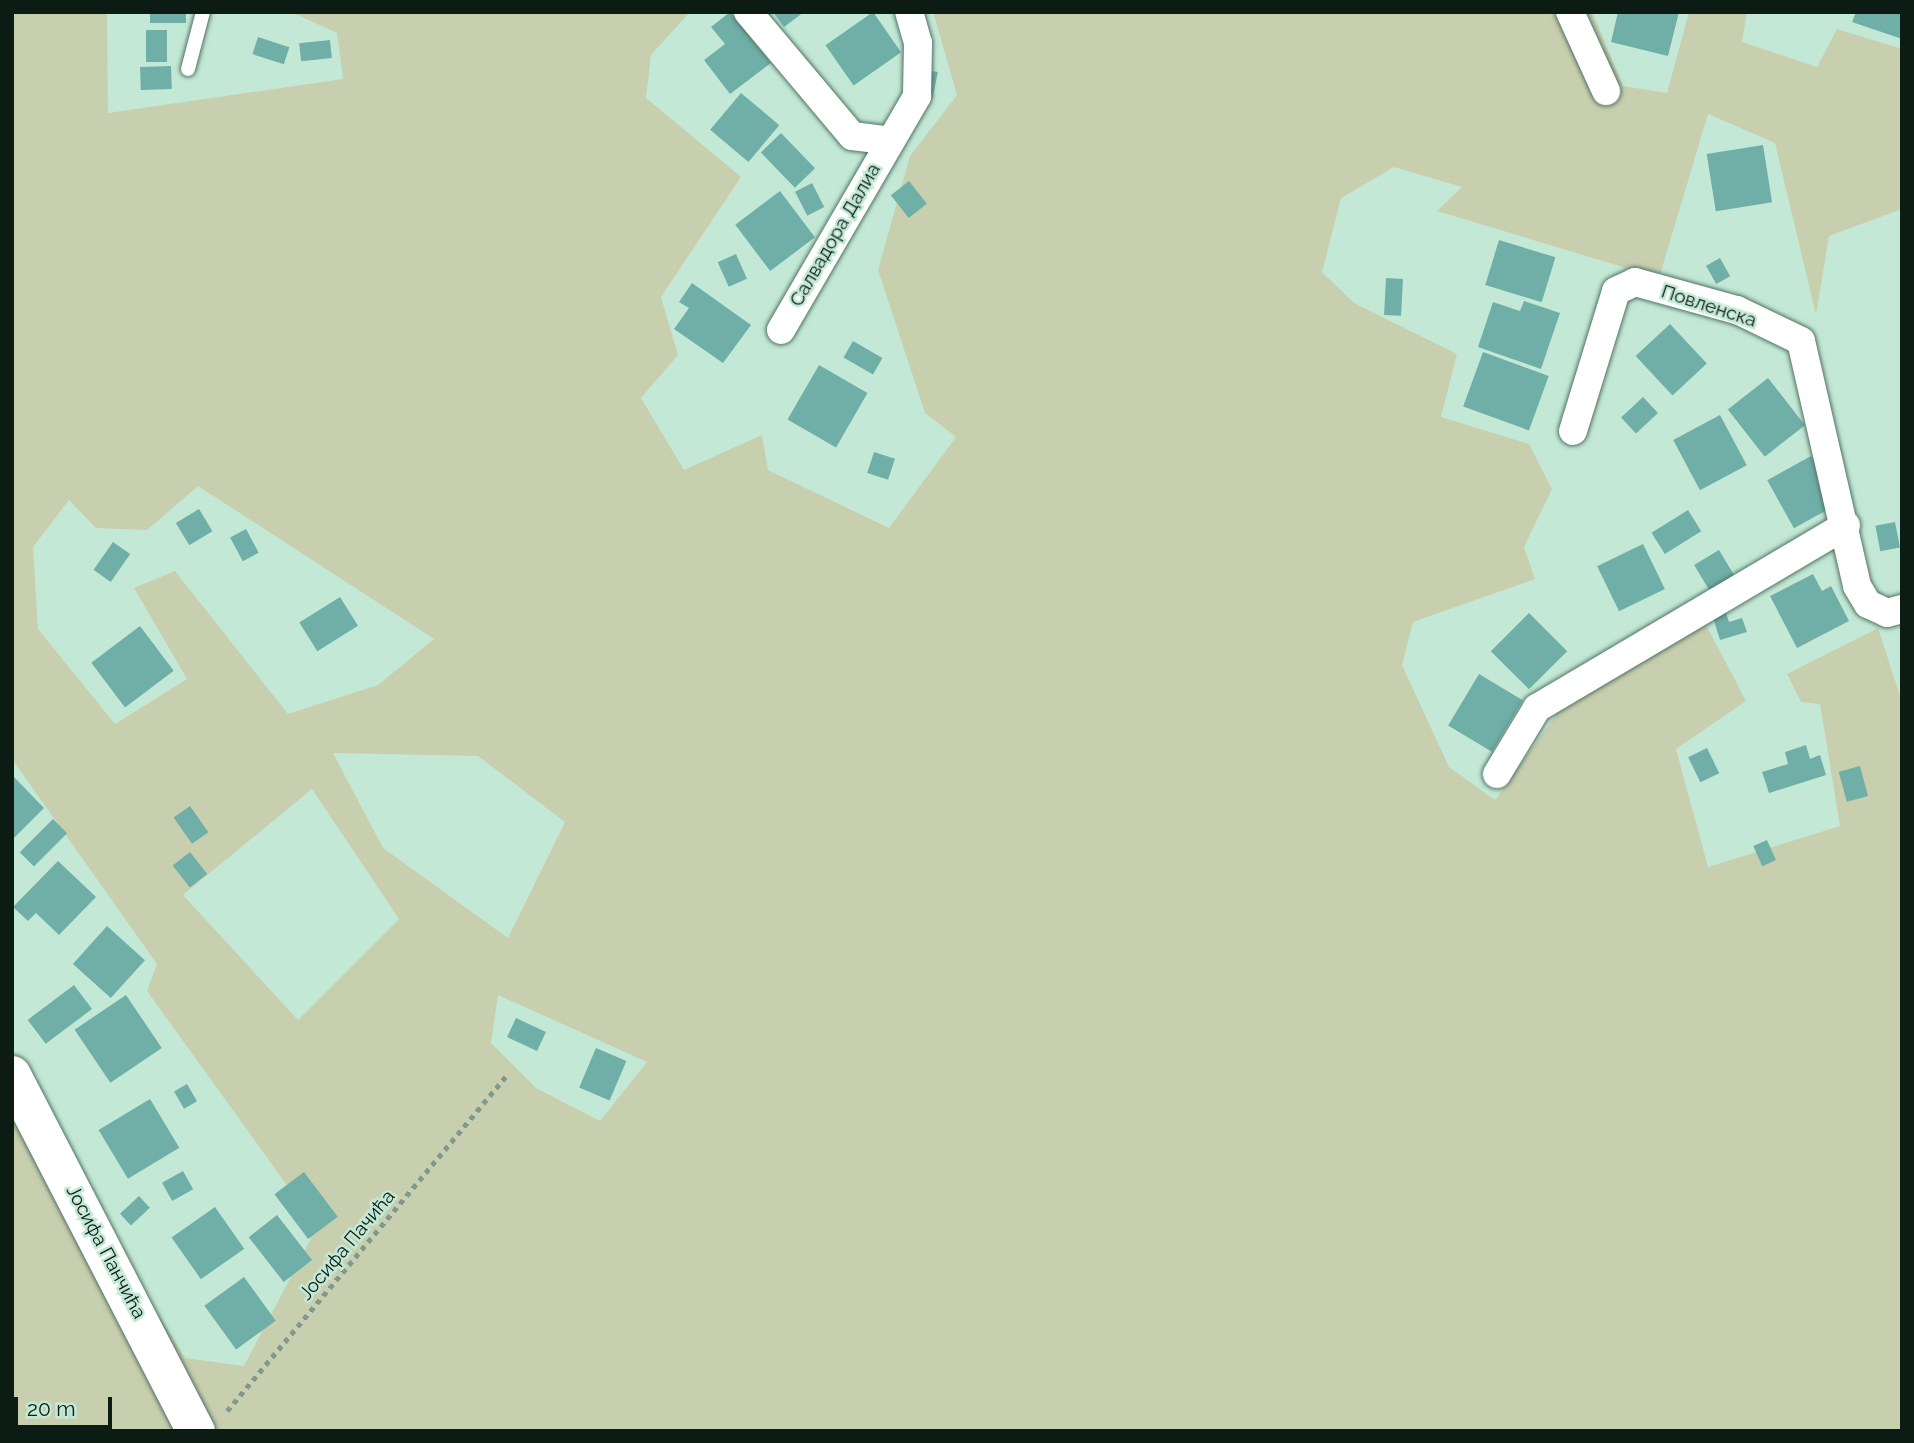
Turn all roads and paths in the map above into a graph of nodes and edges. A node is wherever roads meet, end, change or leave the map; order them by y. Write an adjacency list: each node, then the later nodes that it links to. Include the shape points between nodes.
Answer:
1 (203, 12): 5 (lane)
2 (748, 12): 7 (street, Салвадора Далиа, via 852,136)
3 (909, 12): 7 (street, Салвадора Далиа, via 918,43 917,96)
4 (1570, 12): 6 (street)
5 (188, 69)
6 (1606, 91)
7 (890, 141): 8 (street, Салвадора Далиа)
8 (781, 330)
9 (1573, 431): 10 (street, Повленска, via 1616,290 1635,282 1737,310 1801,341)
10 (1846, 525): 11 (street, Повленска, via 1857,586 1868,604 1887,613); 12 (street, via 1537,708)
11 (1902, 609)
12 (1497, 774)
13 (12, 1075): 15 (street, Јосифа Панчића)
14 (505, 1077): 15 (path, Јосифа Пачића)
15 (208, 1425)

